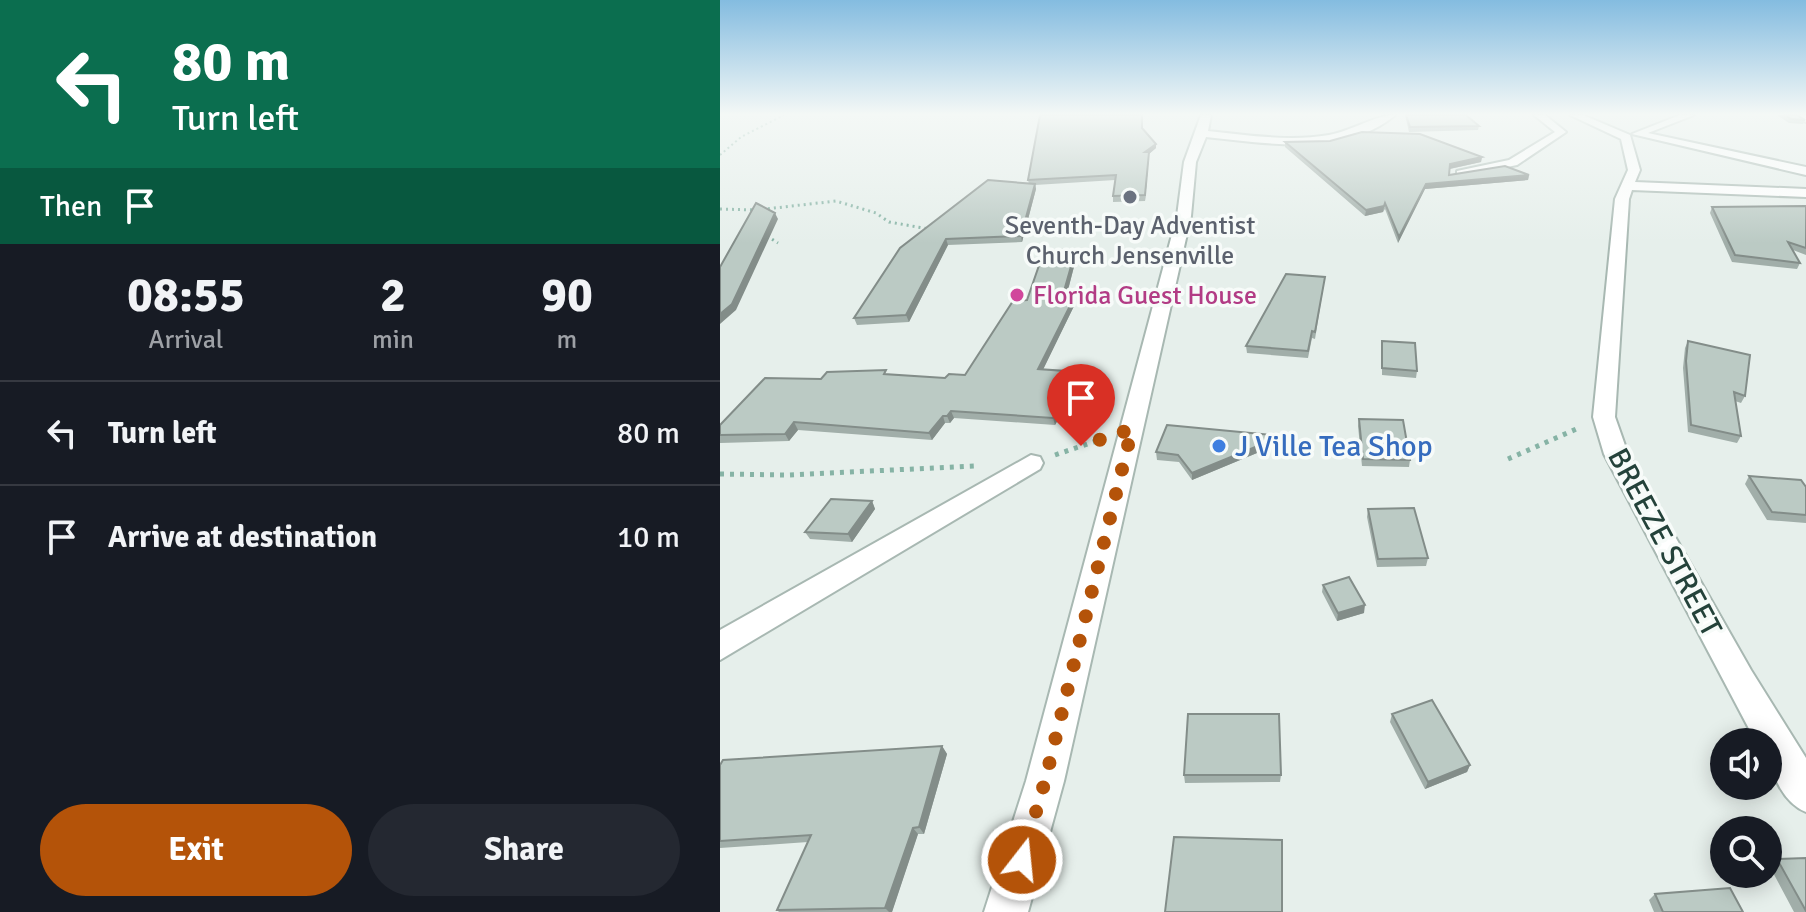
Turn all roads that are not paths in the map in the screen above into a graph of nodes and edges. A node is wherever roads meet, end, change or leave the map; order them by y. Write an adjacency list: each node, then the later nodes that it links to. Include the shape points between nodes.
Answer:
1 (1192, 158): 12 (street, via 1184,216 1132,429 1045,781)
2 (1525, 158): 6 (street)
3 (1633, 158): 7 (street, BREEZE STREET)
4 (1741, 158): 5 (street)
5 (1806, 171)
6 (1454, 175)
7 (1627, 186): 8 (street); 11 (street, BREEZE STREET, via 1604,417 1616,454)
8 (1806, 193)
9 (1031, 463): 10 (street)
10 (720, 646)
11 (1806, 793)
12 (1006, 912)

